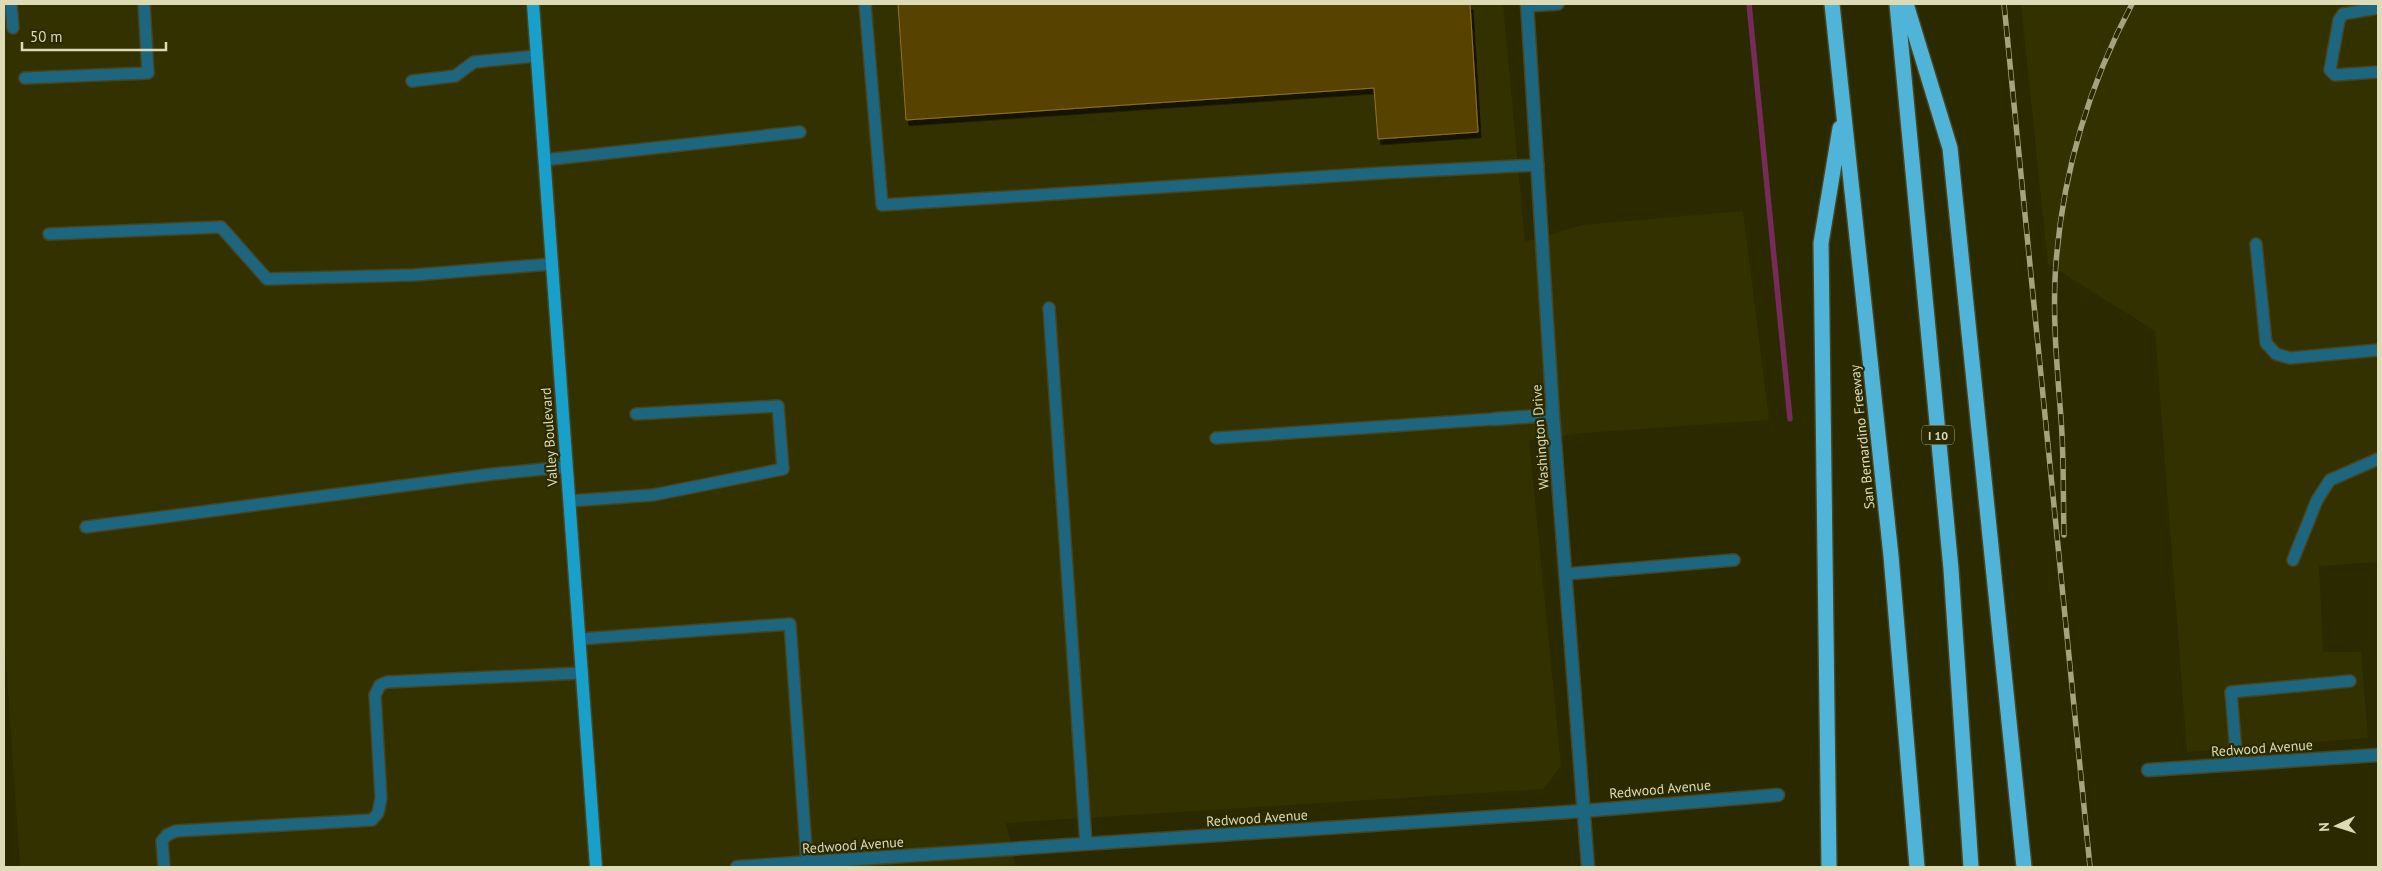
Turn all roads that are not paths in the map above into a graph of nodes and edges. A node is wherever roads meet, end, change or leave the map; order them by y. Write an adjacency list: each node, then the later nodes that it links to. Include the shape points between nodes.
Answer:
1 (11, 4): 11 (lane)
2 (144, 4): 14 (lane, via 148,73)
3 (532, 4): 12 (main road, Valley Boulevard)
4 (865, 4): 19 (lane, via 882,205)
5 (1558, 4): 9 (lane)
6 (1832, 4): 16 (highway, San Bernardino Freeway)
7 (1897, 4): 53 (highway, I 10, via 1951,569)
8 (1906, 4): 54 (highway, via 1950,148)
9 (1527, 5): 19 (street, Washington Drive)
10 (2378, 8): 13 (lane, via 2343,14 2339,20 2330,70 2335,75)
11 (13, 28)
12 (536, 56): 15 (lane, via 474,62 455,76); 18 (main road, Valley Boulevard)
13 (2378, 72)
14 (25, 78)
15 (412, 81)
16 (1843, 107): 51 (highway, via 1821,243); 52 (highway, San Bernardino Freeway, via 1891,556)
17 (800, 132): 18 (lane)
18 (544, 160): 22 (main road, Valley Boulevard)
19 (1538, 165): 26 (street, Washington Drive)
20 (49, 234): 22 (lane, via 221,227 268,279 414,275)
21 (2256, 244): 24 (lane, via 2266,343 2276,354 2290,358)
22 (552, 264): 30 (main road, Valley Boulevard)
23 (1049, 308): 44 (lane)
24 (2378, 350)
25 (636, 414): 31 (lane, via 778,406 783,469 653,495)
26 (1553, 415): 27 (street); 35 (street, Washington Drive)
27 (1494, 419): 28 (lane)
28 (1216, 438)
29 (2378, 459): 34 (lane, via 2330,480 2317,500)
30 (566, 467): 31 (main road, Valley Boulevard); 32 (lane)
31 (569, 501): 36 (main road, Valley Boulevard)
32 (86, 527)
33 (1734, 560): 35 (lane)
34 (2293, 560)
35 (1565, 574): 43 (street, Washington Drive)
36 (579, 639): 37 (main road, Valley Boulevard); 46 (lane, via 790,624)
37 (581, 673): 47 (lane, via 387,682 380,685 375,694 381,798 378,813 372,820 176,830 162,841); 48 (main road, Valley Boulevard)
38 (2350, 682): 40 (lane, via 2231,692)
39 (2378, 754): 40 (street, Redwood Avenue)
40 (2237, 764): 41 (street, Redwood Avenue)
41 (2148, 770)
42 (1778, 795): 43 (street, Redwood Avenue)
43 (1583, 811): 44 (street, Redwood Avenue); 50 (street, Washington Drive)
44 (1086, 844): 45 (street, Redwood Avenue)
45 (868, 863): 46 (street, Redwood Avenue)
46 (813, 864): 49 (street, Redwood Avenue)
47 (164, 867)
48 (596, 867)
49 (737, 867)
50 (1588, 867)
51 (1829, 867)
52 (1918, 867)
53 (1971, 867)
54 (2024, 867)

